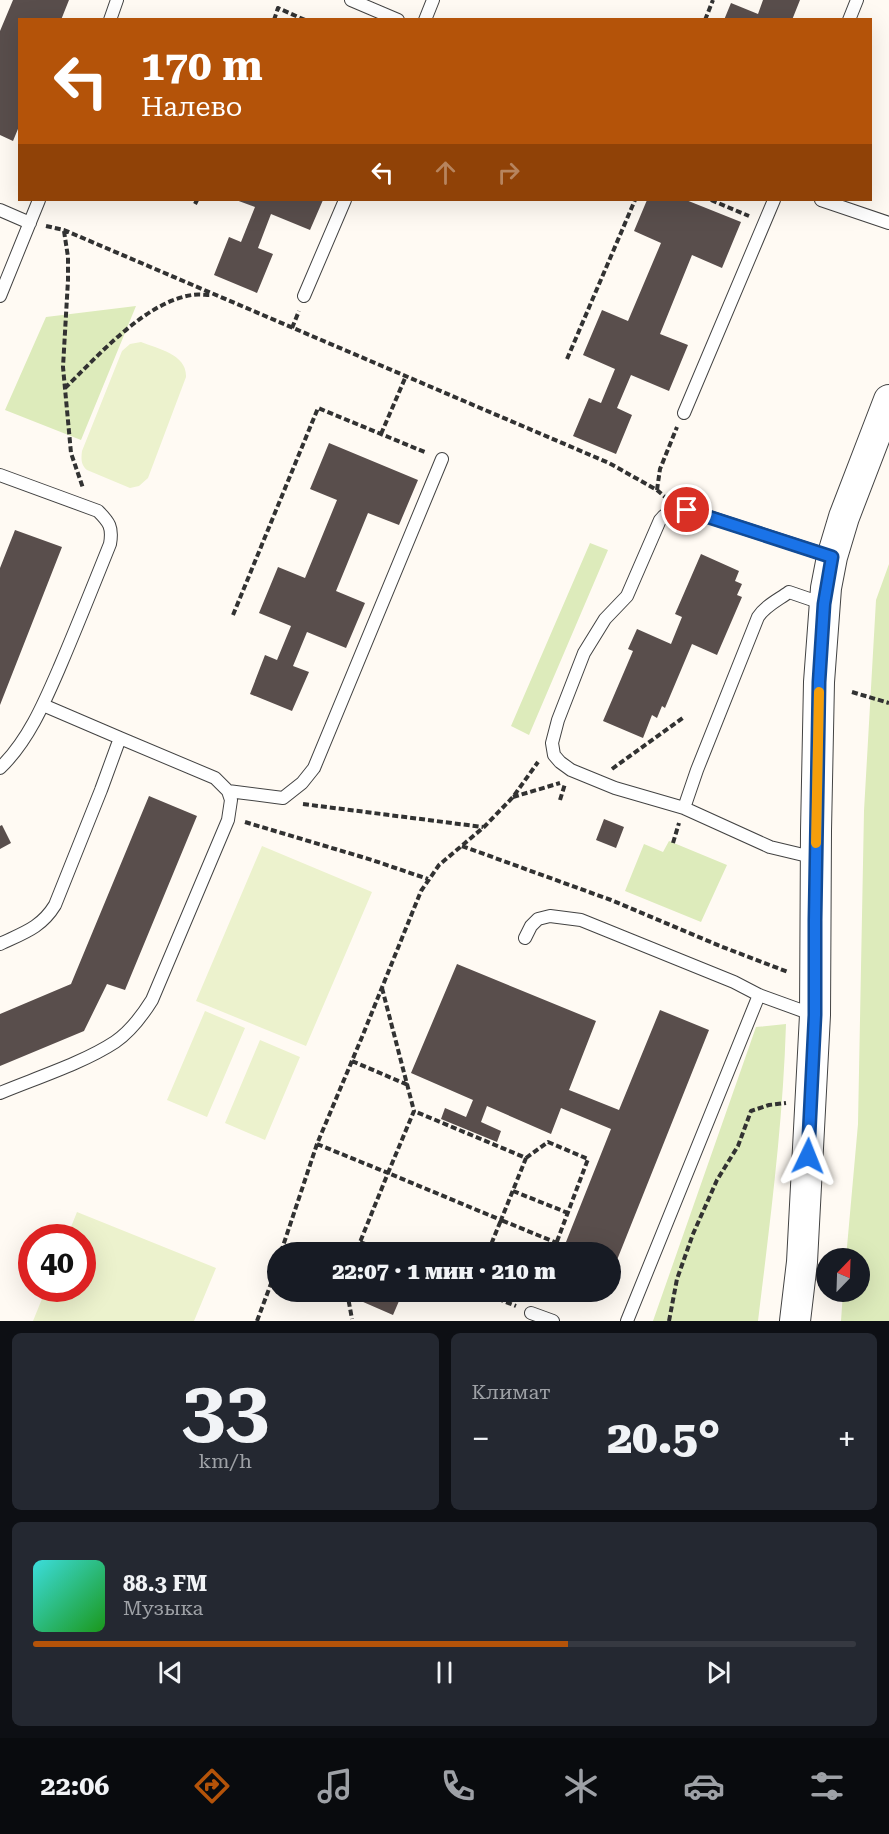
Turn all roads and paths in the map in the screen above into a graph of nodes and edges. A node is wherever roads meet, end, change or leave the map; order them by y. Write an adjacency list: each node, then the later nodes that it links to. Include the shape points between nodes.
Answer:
1 (117, 0): 6 (lane)
2 (351, 0): 9 (lane)
3 (433, 0): 10 (lane)
4 (713, 0): 11 (path)
5 (857, 0): 12 (lane)
6 (111, 18)
7 (275, 18): 8 (path, via 278,8)
8 (300, 18)
9 (393, 18)
10 (426, 18)
11 (706, 18)
12 (850, 18)
13 (39, 201): 21 (lane)
14 (345, 201): 25 (lane)
15 (635, 201): 26 (path)
16 (713, 201): 20 (path)
17 (774, 201): 20 (lane)
18 (824, 201): 22 (lane)
19 (0, 210): 21 (lane)
20 (765, 222): 30 (lane)
21 (30, 223): 24 (lane)
22 (889, 223)
23 (214, 295): 27 (path); 28 (path, via 192,295 155,309 130,326); 28 (path, via 64,230 68,257)
24 (0, 296)
25 (304, 296)
26 (567, 359)
27 (406, 376): 31 (path); 34 (path, via 609,463)
28 (65, 388): 36 (path, via 71,453 86,495)
29 (889, 400): 37 (street)
30 (684, 413): 34 (path, via 660,470)
31 (381, 434): 32 (path); 39 (path, via 318,408)
32 (442, 459): 50 (lane, via 314,768)
33 (0, 475): 36 (lane)
34 (657, 490): 35 (path)
35 (679, 509): 37 (lane); 45 (lane, via 666,513 660,520 627,596 605,619 584,653 558,720 552,743)
36 (98, 511): 42 (lane, via 112,532 110,544)
37 (832, 557): 38 (street)
38 (824, 604): 51 (lane, via 789,592 764,608); 55 (street)
39 (233, 615)
40 (852, 692): 41 (path)
41 (889, 703)
42 (43, 705): 44 (lane); 46 (lane, via 13,755)
43 (684, 717): 47 (path)
44 (120, 738): 48 (lane, via 215,778); 58 (lane, via 55,905 33,929)
45 (554, 755): 47 (lane, via 571,770); 49 (path, via 533,767)
46 (0, 768)
47 (597, 780): 49 (path, via 567,782); 51 (lane)
48 (228, 790): 50 (lane); 65 (lane, via 228,820 152,1000 140,1019 116,1041 91,1055)
49 (513, 797): 53 (path)
50 (283, 798): 53 (path, via 302,804)
51 (684, 808): 55 (lane, via 770,847)
52 (248, 822): 56 (path)
53 (484, 827): 54 (path)
54 (462, 846): 56 (path); 59 (path, via 611,900)
55 (816, 858): 62 (street)
56 (428, 879): 60 (path)
57 (525, 938): 61 (lane, via 538,919 550,916 581,920)
58 (0, 944)
59 (789, 972)
60 (382, 987): 63 (path); 64 (path)
61 (759, 995): 62 (lane); 86 (lane)
62 (815, 1015): 66 (street)
63 (352, 1061): 64 (path); 68 (path)
64 (408, 1085): 67 (path)
65 (0, 1093)
66 (810, 1101): 87 (path, via 769,1105 752,1112 693,1234 676,1279); 88 (street)
67 (414, 1111): 69 (path); 70 (path)
68 (317, 1143): 70 (path); 74 (path)
69 (526, 1158): 71 (path); 72 (path, via 548,1142 588,1159)
70 (388, 1173): 73 (path); 75 (path)
71 (513, 1191): 72 (path); 73 (path)
72 (568, 1213): 78 (path)
73 (501, 1220): 76 (path); 77 (path)
74 (284, 1242)
75 (360, 1242)
76 (492, 1242)
77 (555, 1242)
78 (557, 1242)
79 (267, 1294): 84 (path)
80 (349, 1302): 83 (path)
81 (505, 1302): 82 (path)
82 (531, 1313): 85 (lane)
83 (352, 1319)
84 (257, 1321)
85 (553, 1321)
86 (627, 1321)
87 (669, 1321)
88 (795, 1321)

